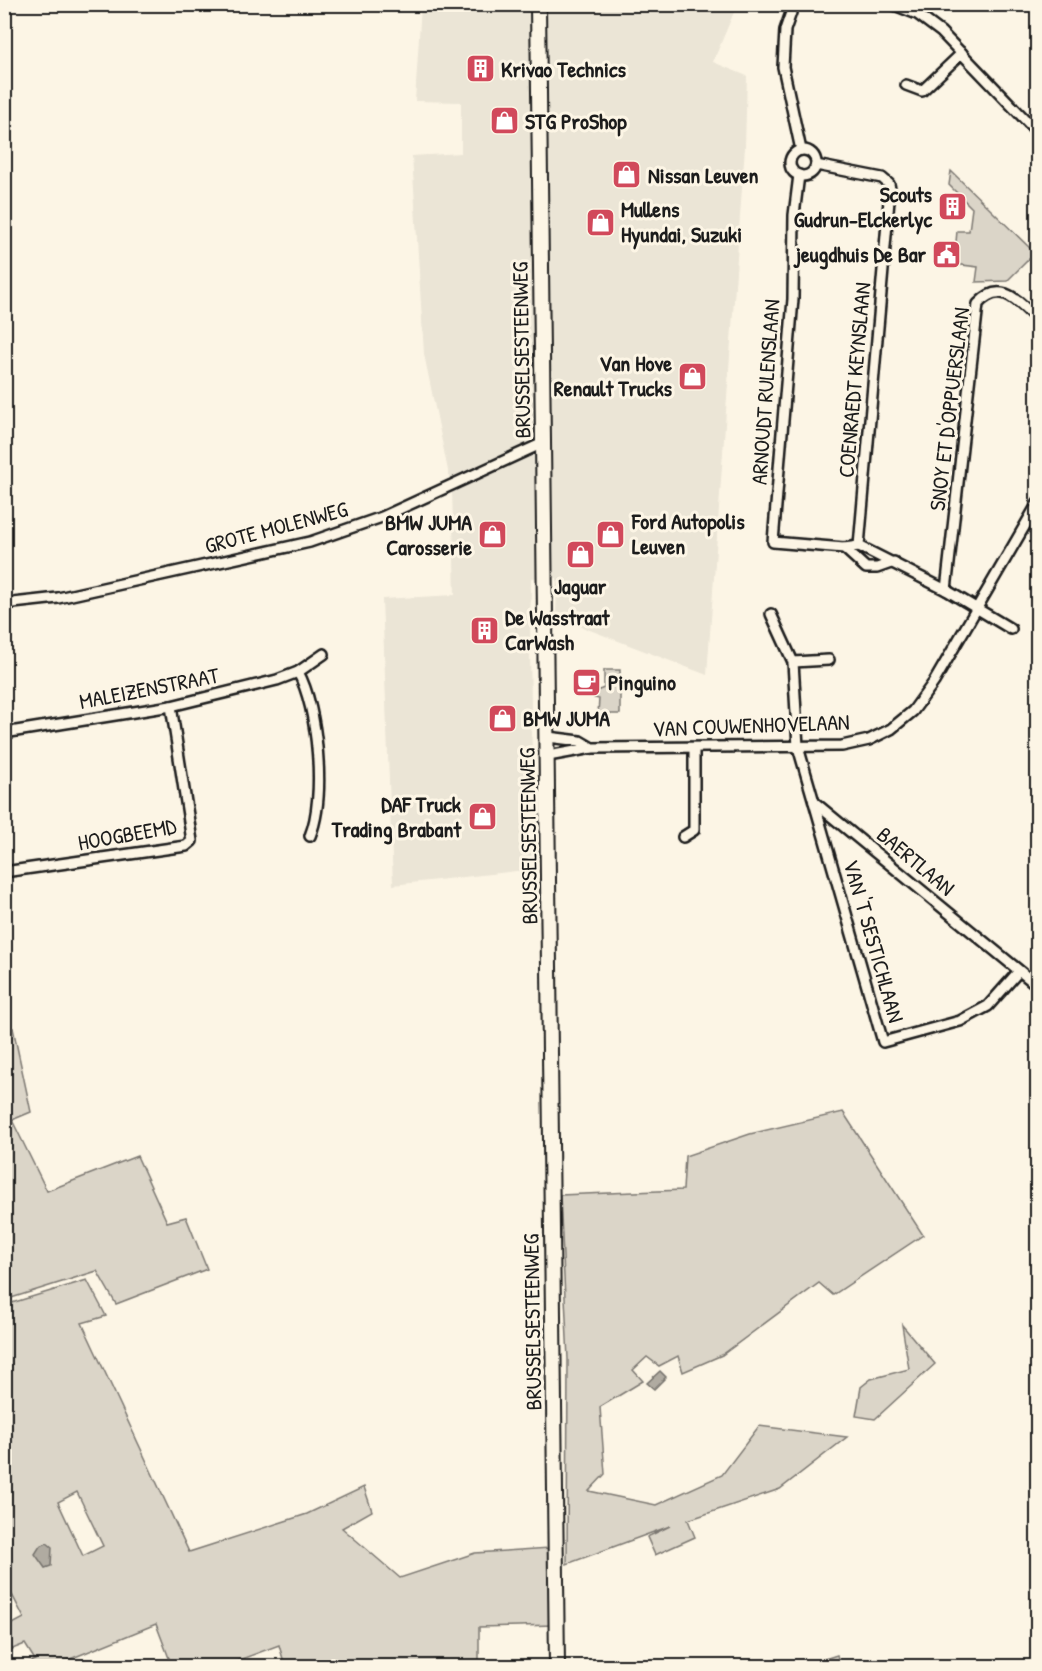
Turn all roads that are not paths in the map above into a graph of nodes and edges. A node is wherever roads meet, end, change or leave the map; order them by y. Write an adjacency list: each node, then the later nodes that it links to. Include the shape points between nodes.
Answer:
1 (538, 4): 13 (main road, BRUSSELSESTEENWEG)
2 (794, 4): 9 (street, ARNOUDT RULENSLAAN, via 785,30 783,67)
3 (892, 4): 5 (street)
4 (922, 4): 5 (street)
5 (917, 14): 6 (street)
6 (962, 53): 7 (street, via 922,91); 8 (street)
7 (906, 85)
8 (1037, 133)
9 (801, 150): 10 (street, via 812,154); 11 (street, ARNOUDT RULENSLAAN, via 790,162)
10 (816, 165): 11 (street, via 810,174); 15 (street, COENRAEDT KEYNSLAAN, via 882,178 890,184)
11 (799, 175): 16 (street, ARNOUDT RULENSLAAN, via 773,542)
12 (1038, 320): 18 (street, SNOY ET D'OPPUERSLAAN, via 1011,296 998,292 978,304)
13 (543, 443): 19 (street, GROTE MOLENWEG, via 382,517 310,542 58,598); 29 (main road, BRUSSELSESTEENWEG)
14 (1038, 503): 20 (street, VAN COUWENHOVELAAN)
15 (859, 546): 16 (street, ARNOUDT RULENSLAAN); 17 (street)
16 (844, 548): 17 (street, via 866,568)
17 (894, 562): 18 (street)
18 (946, 590): 20 (street)
19 (4, 604)
20 (977, 609): 22 (street); 31 (street, VAN COUWENHOVELAAN, via 934,682 913,711 891,729 869,740 842,746)
21 (771, 614): 25 (street)
22 (1011, 629)
23 (324, 654): 26 (street, MALEIZENSTRAAT)
24 (829, 660): 25 (street)
25 (793, 662): 31 (street)
26 (298, 672): 27 (street, MALEIZENSTRAAT, via 277,681); 35 (street, via 308,689 318,749 316,823)
27 (171, 706): 28 (street, MALEIZENSTRAAT); 37 (street, HOOGBEEMD, via 192,841 186,846)
28 (4, 733)
29 (548, 737): 30 (street, VAN COUWENHOVELAAN, via 580,741); 33 (main road, BRUSSELSESTEENWEG)
30 (592, 747): 32 (street, VAN COUWENHOVELAAN); 33 (street, VAN COUWENHOVELAAN)
31 (798, 747): 32 (street, VAN COUWENHOVELAAN); 34 (street)
32 (694, 748): 36 (street, via 694,830)
33 (548, 756): 40 (main road, BRUSSELSESTEENWEG)
34 (814, 802): 38 (street, BAERTLAAN); 38 (street, VAN 'T SESTICHLAAN, via 883,1042 960,1022 988,1006)
35 (310, 836)
36 (683, 837)
37 (4, 873)
38 (1019, 971): 39 (street, BAERTLAAN)
39 (1038, 986)
40 (557, 1666)

